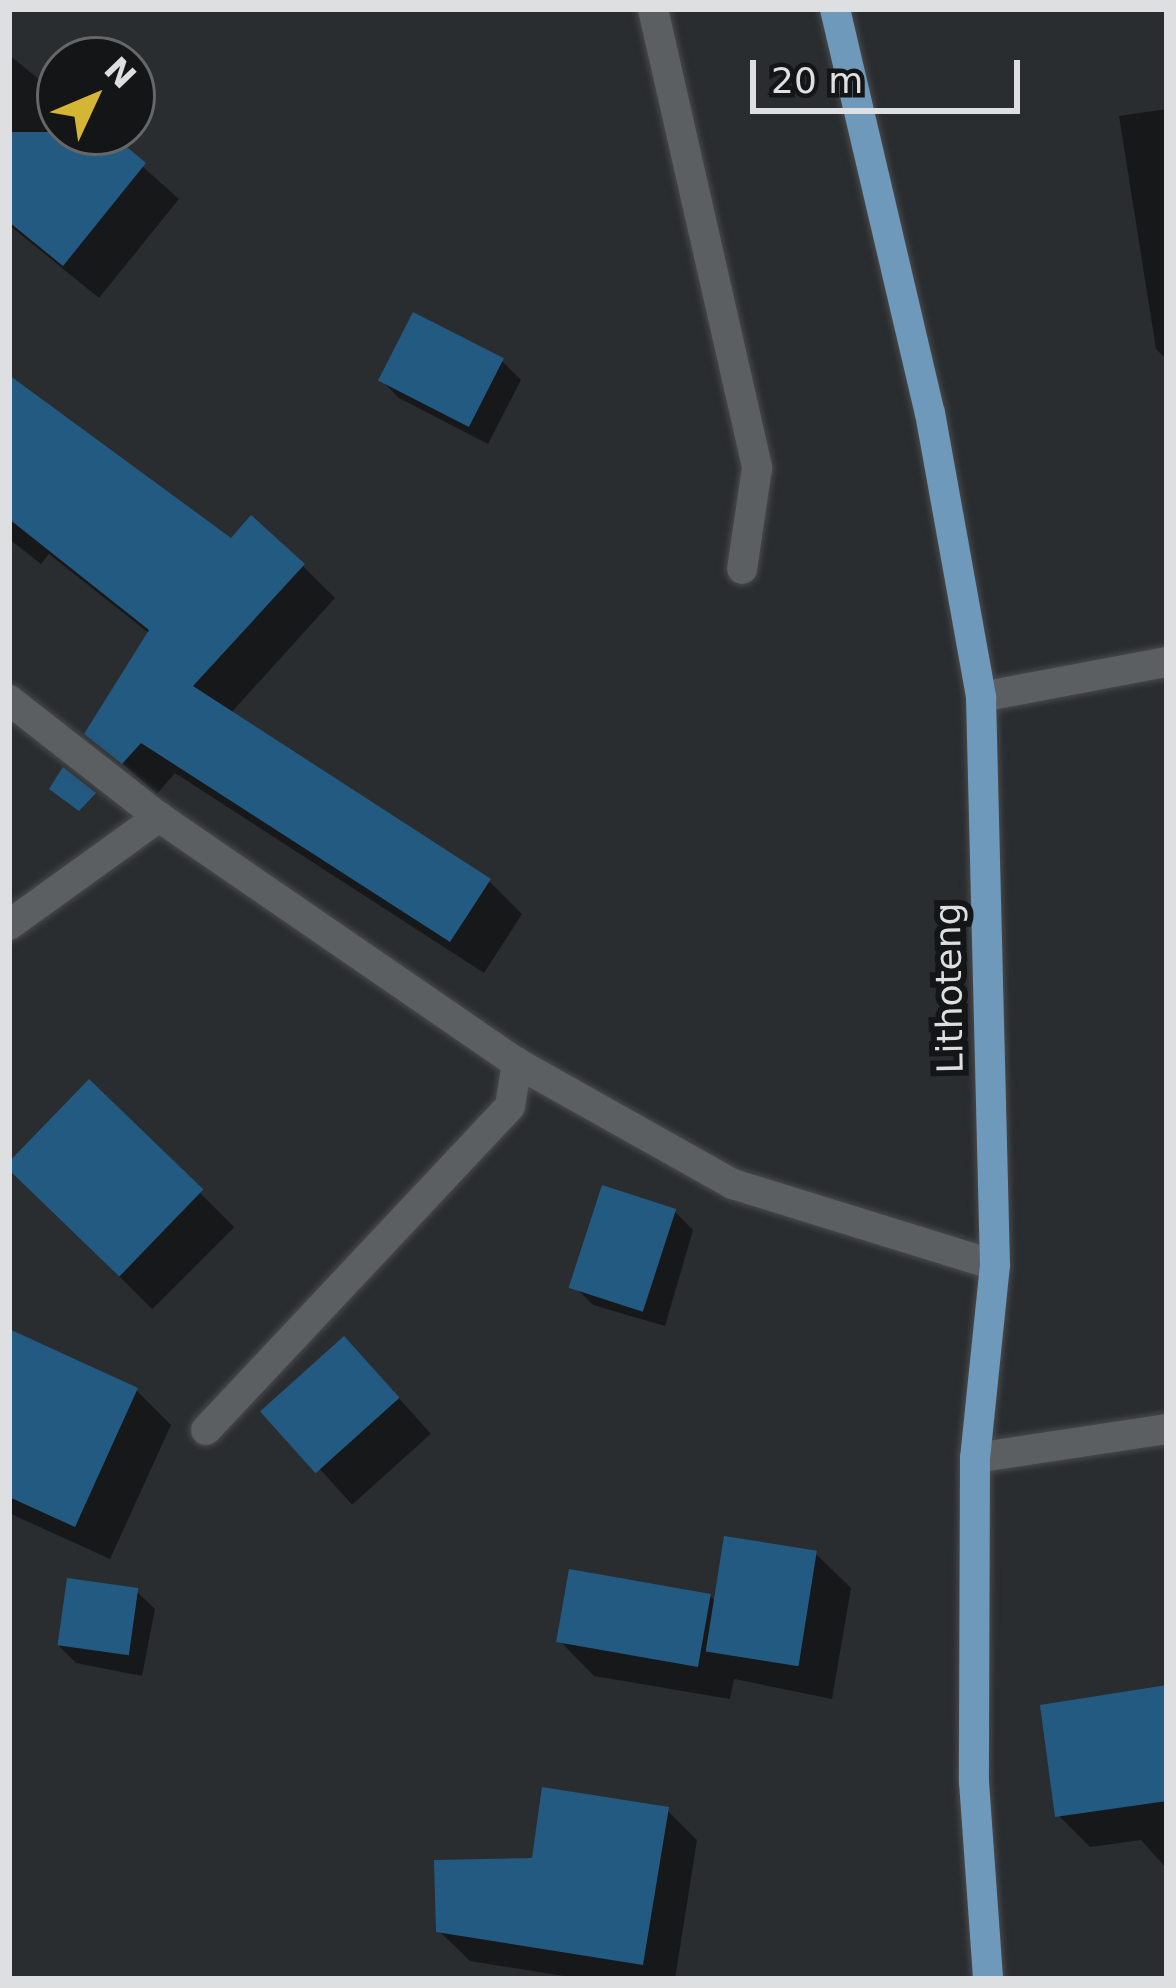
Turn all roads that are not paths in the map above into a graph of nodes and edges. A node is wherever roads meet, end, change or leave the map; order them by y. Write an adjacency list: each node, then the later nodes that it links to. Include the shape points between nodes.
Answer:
1 (653, 9): 3 (street, via 757,468)
2 (835, 9): 5 (main road, Lithoteng, via 930,413)
3 (742, 569)
4 (1167, 662): 5 (street)
5 (981, 698): 10 (main road, Lithoteng)
6 (9, 700): 7 (street)
7 (159, 817): 8 (street); 9 (street)
8 (9, 925)
9 (517, 1063): 10 (street, via 734,1184); 12 (street, via 511,1106)
10 (994, 1265): 13 (main road, Lithoteng)
11 (1167, 1429): 13 (street)
12 (206, 1430)
13 (975, 1458): 14 (main road, Lithoteng, via 974,1782)
14 (988, 1979)

